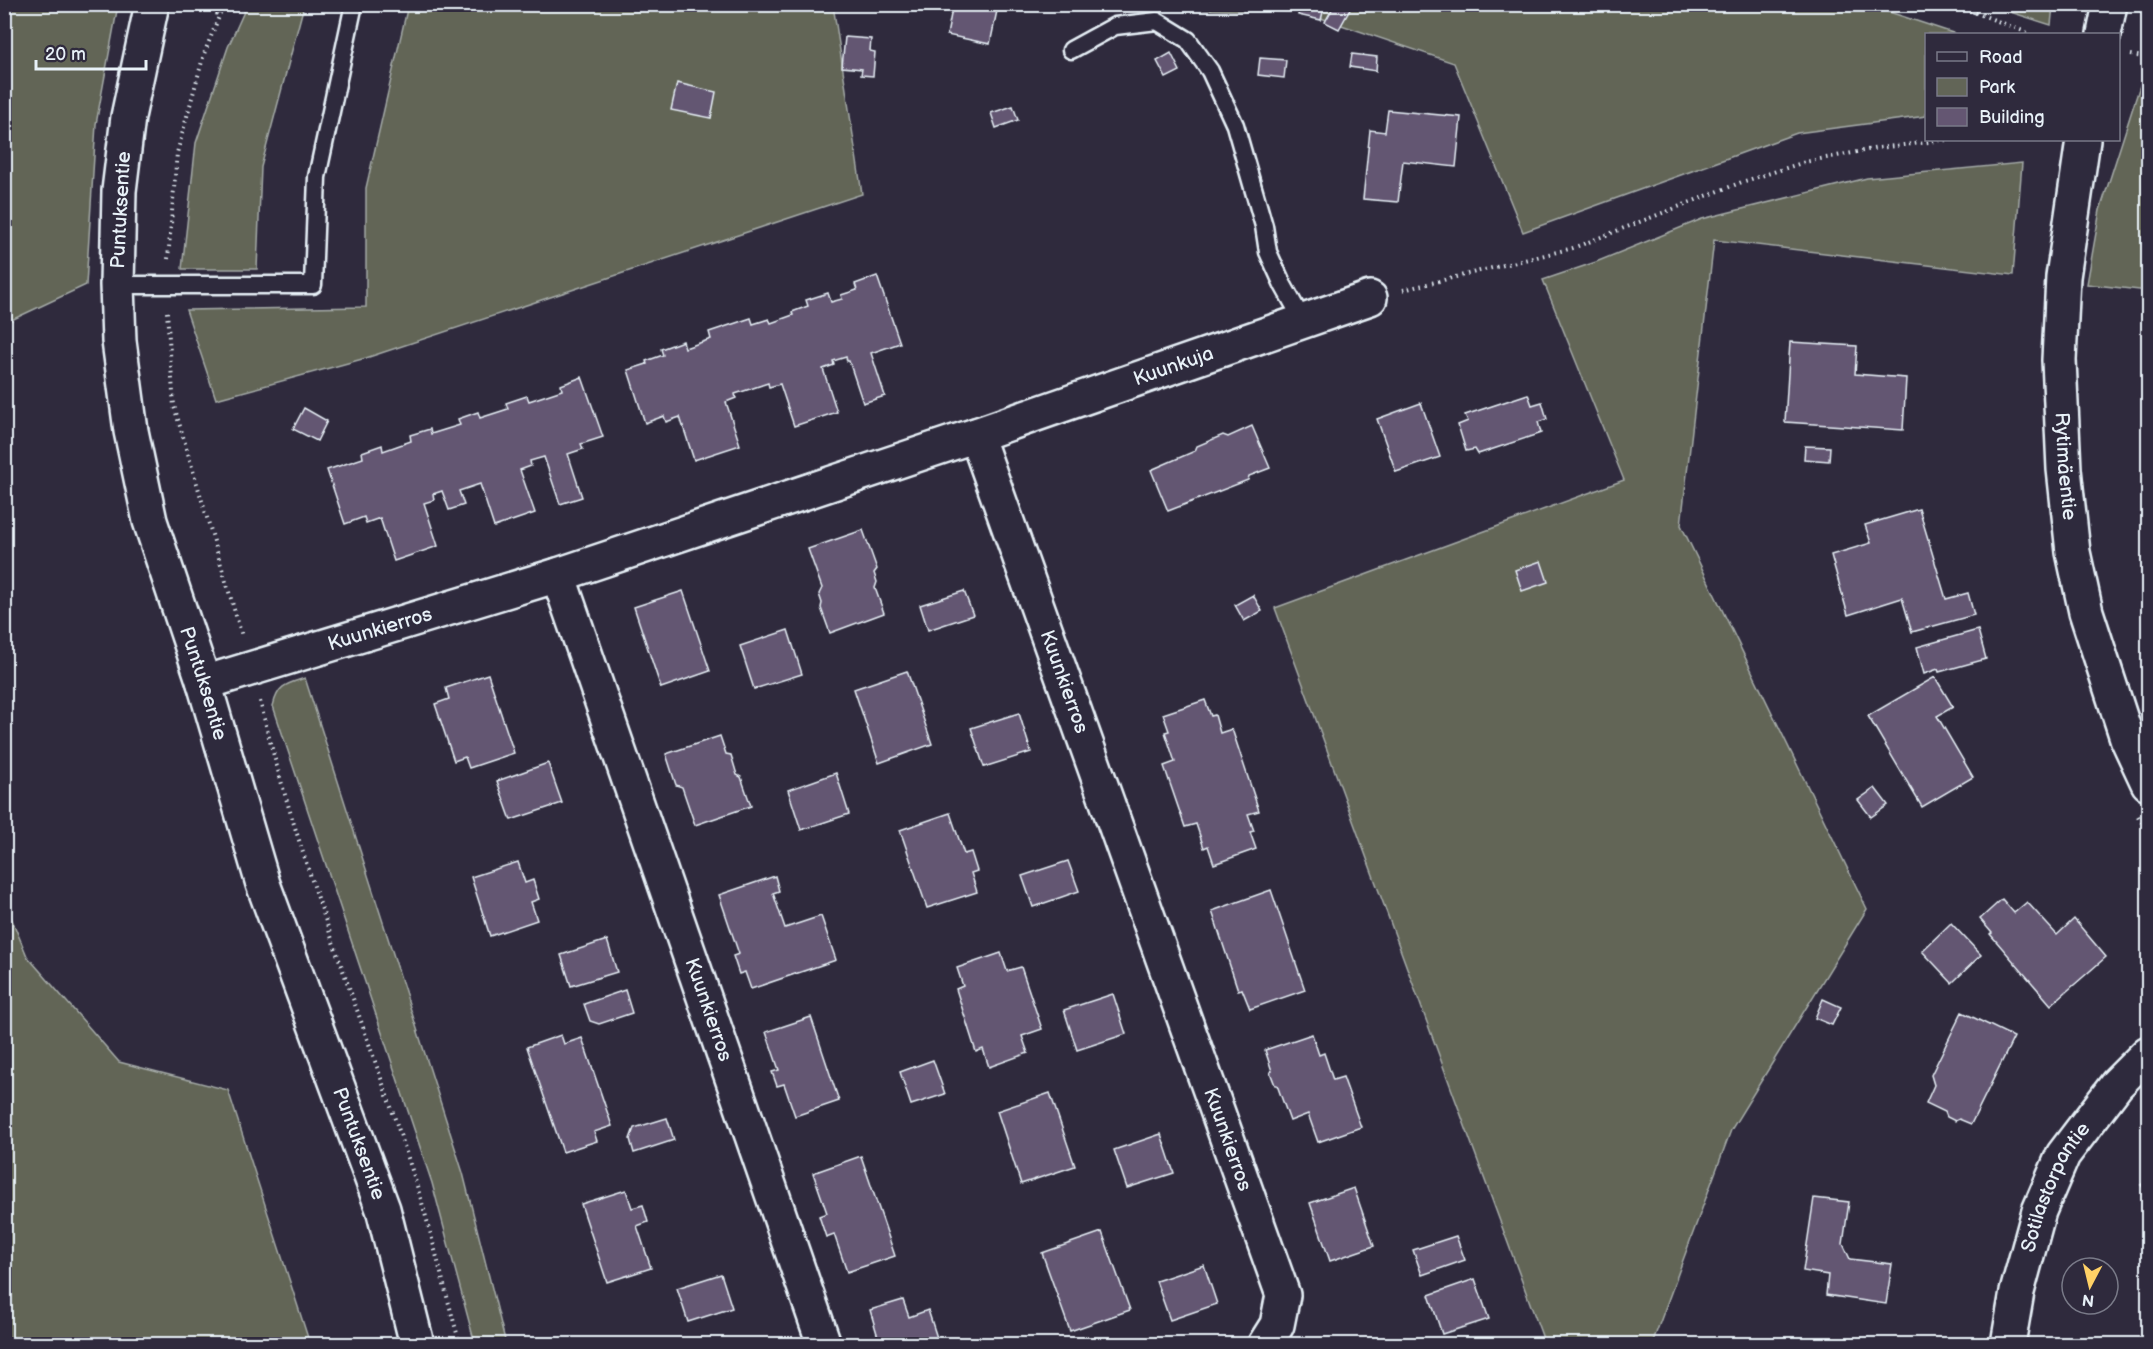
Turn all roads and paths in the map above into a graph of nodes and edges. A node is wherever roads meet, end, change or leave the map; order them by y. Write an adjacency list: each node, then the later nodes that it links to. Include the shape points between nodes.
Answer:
1 (152, 4): 15 (street, Puntuksentie, via 128,117 119,191)
2 (209, 4): 9 (path)
3 (224, 4): 9 (path)
4 (354, 4): 16 (lane, via 317,177 313,285)
5 (1953, 4): 8 (path)
6 (1976, 4): 8 (path)
7 (2110, 4): 11 (street)
8 (1974, 14): 10 (path)
9 (218, 15): 16 (path, via 177,153)
10 (2028, 33)
11 (2104, 33)
12 (1071, 50): 18 (lane, via 1115,26 1157,21 1188,40 1210,70 1235,125 1268,252)
13 (1938, 141): 17 (path, via 1805,162 1742,182 1573,248)
14 (2083, 141): 23 (street, Rytimäentie, via 2062,297 2059,360 2064,469 2073,552 2086,612 2127,738)
15 (117, 285): 16 (lane); 22 (street, Puntuksentie, via 130,431 148,510)
16 (165, 285): 21 (path, via 174,406)
17 (1370, 298): 18 (street, Kuunkuja)
18 (1304, 321): 19 (street, Kuunkuja)
19 (976, 435): 20 (street, Kuunkierros); 28 (street, Kuunkierros, via 1283,1295 1276,1325)
20 (558, 574): 21 (street, Kuunkierros); 27 (street, Kuunkierros)
21 (252, 667): 22 (street, Kuunkierros); 26 (path, via 273,755 417,1187)
22 (204, 683): 25 (street, Puntuksentie, via 263,884 383,1209)
23 (2148, 783)
24 (2148, 1053): 29 (street, Sotilastorpantie, via 2117,1084 2063,1155 2039,1211 2017,1292)
25 (417, 1344)
26 (460, 1344)
27 (824, 1344)
28 (1265, 1344)
29 (2008, 1344)

